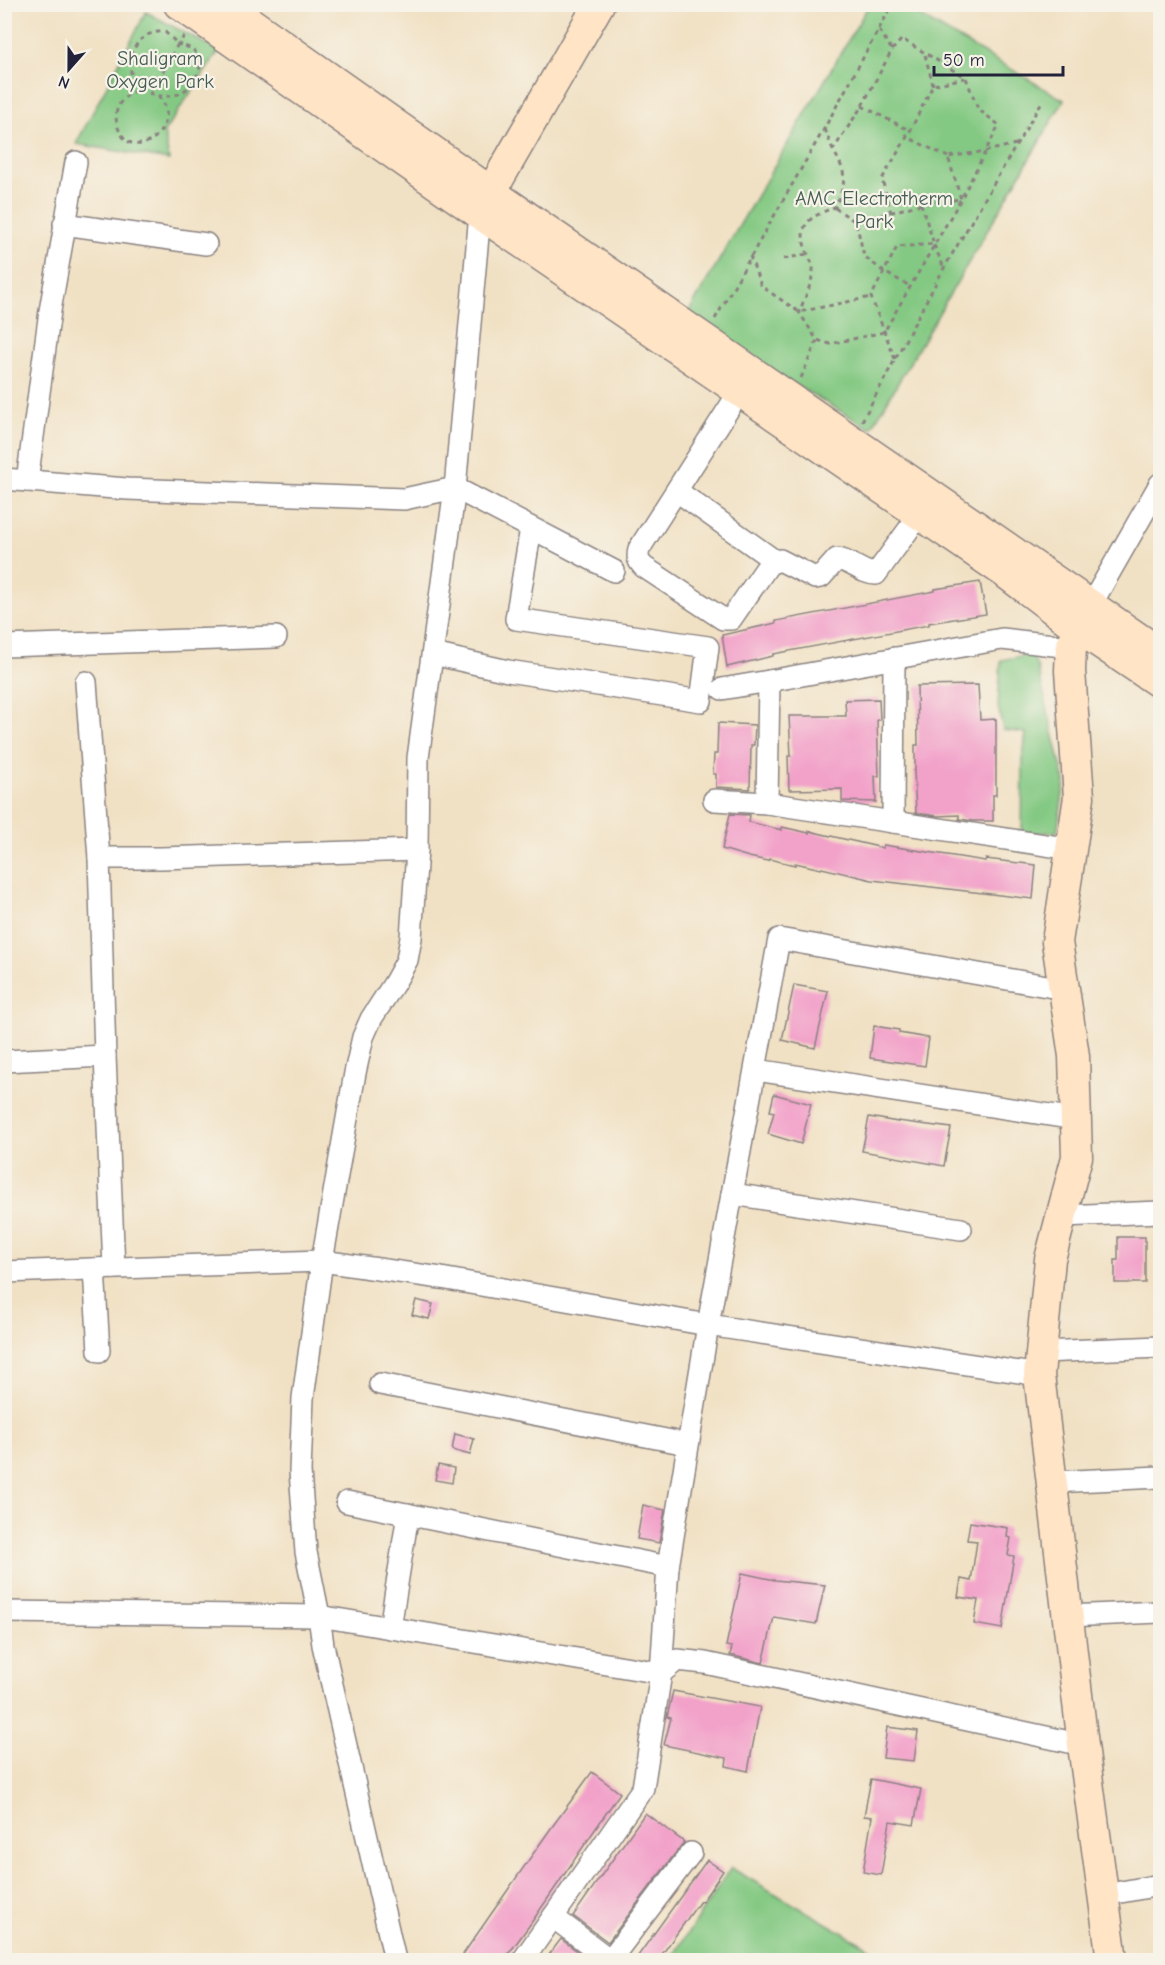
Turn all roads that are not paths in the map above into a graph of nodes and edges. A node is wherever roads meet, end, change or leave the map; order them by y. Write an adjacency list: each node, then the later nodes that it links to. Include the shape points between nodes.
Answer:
1 (179, 4): 5 (street)
2 (224, 4): 5 (street)
3 (599, 4): 5 (street)
4 (76, 162): 6 (street)
5 (486, 203): 8 (street); 12 (street); 18 (street)
6 (64, 224): 7 (street); 10 (street)
7 (206, 244)
8 (740, 392): 13 (street); 14 (street)
9 (4, 479): 10 (street)
10 (27, 481): 12 (street, via 127,489 404,498)
11 (1161, 484): 18 (street)
12 (455, 488): 15 (street); 22 (street)
13 (677, 491): 16 (street); 16 (street, via 639,549 637,557 644,567 723,619 731,619)
14 (920, 514): 16 (street, via 876,574 837,559 821,577 815,578); 18 (street)
15 (531, 528): 17 (street); 22 (street, via 516,619 708,647 700,701 508,671)
16 (775, 561)
17 (614, 572)
18 (1080, 626): 21 (street); 23 (street); 26 (street); 31 (street, via 1070,682 1079,797)
19 (276, 637): 20 (street)
20 (4, 646)
21 (1161, 653)
22 (433, 654): 32 (street, via 418,758)
23 (894, 658): 24 (street); 30 (street)
24 (769, 681): 27 (street); 29 (street)
25 (86, 682): 33 (street)
26 (1161, 683)
27 (722, 689)
28 (714, 800): 29 (street)
29 (767, 803): 30 (street)
30 (892, 822): 31 (street)
31 (1072, 849): 34 (street, via 1056,942)
32 (417, 850): 33 (street); 43 (street, via 407,960 363,1037)
33 (99, 858): 35 (street)
34 (1064, 989): 37 (street, via 779,939); 38 (street, via 1074,1056)
35 (105, 1056): 36 (street); 44 (street)
36 (4, 1061)
37 (756, 1070): 38 (street); 39 (street)
38 (1076, 1119): 41 (street, via 1077,1157)
39 (732, 1194): 42 (street); 46 (street)
40 (1161, 1212): 41 (street)
41 (1062, 1216): 49 (street, via 1050,1259)
42 (961, 1229)
43 (322, 1262): 44 (street); 46 (street, via 441,1278); 59 (street, via 303,1398 300,1471 306,1552)
44 (104, 1269): 45 (street); 48 (street)
45 (4, 1272)
46 (708, 1325): 49 (street); 51 (street)
47 (1161, 1347): 49 (street)
48 (99, 1351)
49 (1040, 1363): 53 (street)
50 (380, 1384): 51 (street)
51 (687, 1443): 56 (street)
52 (1161, 1477): 53 (street)
53 (1052, 1482): 60 (street)
54 (347, 1502): 55 (street)
55 (408, 1514): 56 (street); 61 (street)
56 (668, 1567): 62 (street)
57 (4, 1612): 59 (street)
58 (1161, 1612): 60 (street)
59 (319, 1616): 61 (street); 68 (street, via 322,1645)
60 (1068, 1616): 63 (street)
61 (390, 1628): 62 (street)
62 (661, 1673): 63 (street, via 677,1660 705,1663); 67 (street, via 643,1788)
63 (1083, 1744): 66 (street)
64 (691, 1853): 70 (street)
65 (1161, 1885): 66 (street)
66 (1104, 1895): 71 (street)
67 (553, 1917): 69 (street); 70 (street)
68 (395, 1960)
69 (523, 1960)
70 (610, 1960)
71 (1112, 1960)

